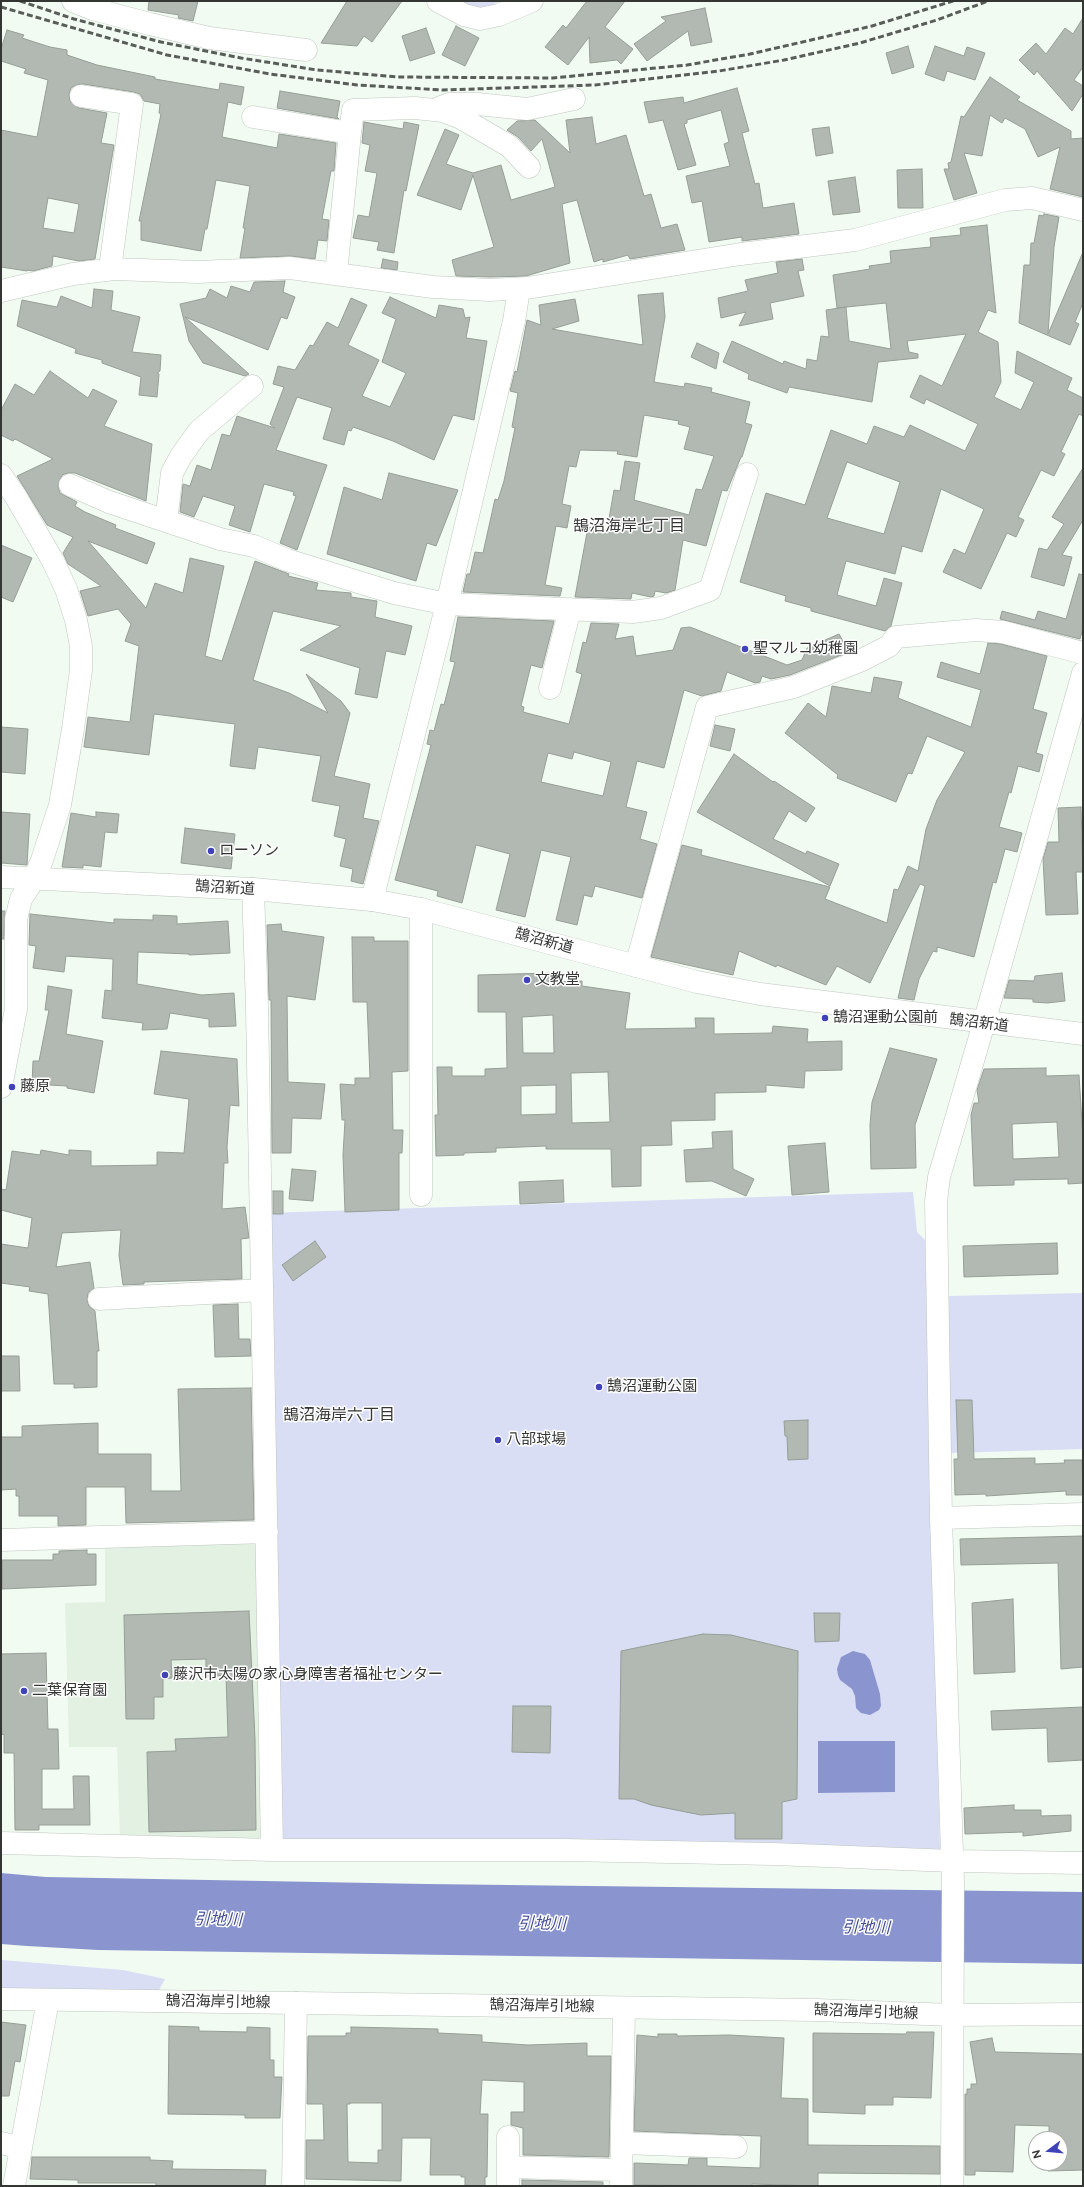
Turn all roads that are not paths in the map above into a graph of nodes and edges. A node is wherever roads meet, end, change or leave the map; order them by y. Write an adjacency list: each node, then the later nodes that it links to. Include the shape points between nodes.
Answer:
1 (73, 1): 4 (street, via 135,21 210,38)
2 (438, 1): 3 (street, via 464,15 480,19 499,15)
3 (532, 1)
4 (306, 50)
5 (81, 96): 12 (street, via 132,104)
6 (574, 99): 7 (street, via 527,109 449,104)
7 (432, 110): 9 (street, via 353,110); 10 (street, via 462,118 482,129 509,146)
8 (253, 117): 9 (street)
9 (350, 133): 13 (street)
10 (529, 167)
11 (1083, 210): 14 (street, via 1032,198 1005,200 855,240 741,254)
12 (110, 269): 13 (street, via 198,272 290,268); 15 (street, via 73,274)
13 (336, 274): 14 (street, via 433,287)
14 (519, 289): 21 (street, via 514,321)
15 (1, 291)
16 (252, 386): 20 (street, via 199,431 181,456 172,473)
17 (747, 474): 22 (street, via 710,590 650,610 633,612)
18 (1, 475): 27 (street, via 16,497 66,589 81,646 81,670 60,805)
19 (70, 485): 20 (street, via 109,502)
20 (166, 521): 21 (street, via 220,539 254,546 287,560 387,591)
21 (447, 604): 22 (street); 29 (street)
22 (570, 609): 25 (street)
23 (1083, 653): 31 (street, via 1003,632 976,630 896,637 889,646 862,660 794,687 707,707)
24 (1083, 673): 32 (street)
25 (550, 688)
26 (1, 877): 27 (street, 鵠沼新道)
27 (34, 879): 28 (street, 鵠沼新道); 34 (street, via 21,899 16,919 16,1009)
28 (253, 889): 29 (street, 鵠沼新道); 36 (street)
29 (372, 900): 30 (street, 鵠沼新道)
30 (421, 909): 31 (street, 鵠沼新道); 35 (street)
31 (636, 966): 32 (street, 鵠沼新道, via 697,982 760,994)
32 (984, 1023): 33 (street, 鵠沼新道); 39 (street, via 939,1177 936,1201)
33 (1083, 1034)
34 (1, 1087)
35 (422, 1195)
36 (262, 1290): 37 (street); 40 (street)
37 (99, 1299)
38 (1083, 1514): 39 (street)
39 (941, 1518): 44 (street)
40 (267, 1532): 41 (street); 43 (street)
41 (1, 1540)
42 (1, 1843): 43 (street)
43 (272, 1850): 44 (street, via 570,1850)
44 (953, 1861): 45 (street); 51 (street)
45 (1083, 1863)
46 (1, 1999): 47 (street, 鵠沼海岸引地線)
47 (48, 2000): 48 (street, 鵠沼海岸引地線); 54 (street)
48 (296, 2003): 49 (street, 鵠沼海岸引地線); 59 (street)
49 (624, 2008): 51 (street, 鵠沼海岸引地線, via 817,2010); 53 (street)
50 (1083, 2014): 51 (street, 鵠沼海岸引地線)
51 (953, 2015): 60 (street)
52 (508, 2137): 56 (street)
53 (622, 2144): 55 (street); 57 (street)
54 (11, 2146): 58 (street)
55 (736, 2147)
56 (508, 2176): 57 (street)
57 (621, 2178)
58 (14, 2186)
59 (293, 2186)
60 (952, 2186)

